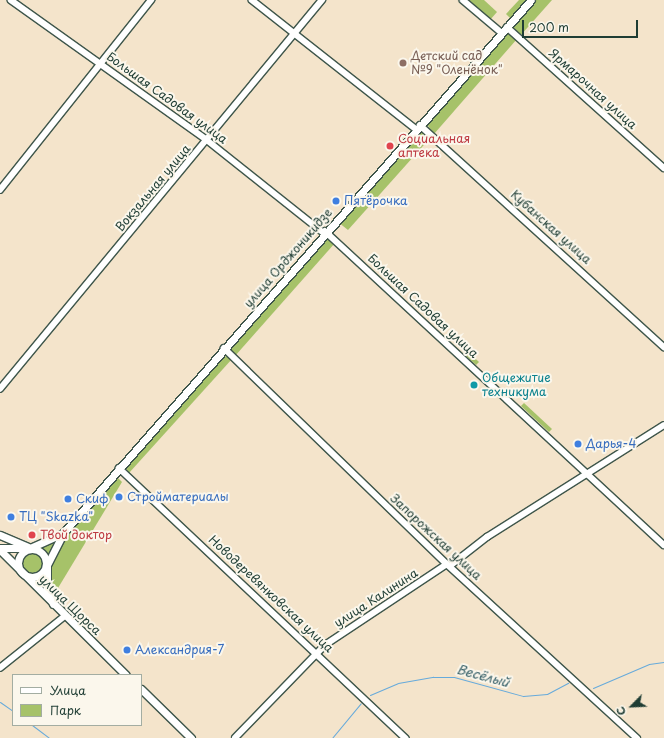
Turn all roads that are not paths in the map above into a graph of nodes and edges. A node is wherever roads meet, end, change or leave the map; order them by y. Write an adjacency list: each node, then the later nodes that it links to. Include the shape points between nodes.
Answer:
1 (11, 0): 10 (street, Большая Садовая улица)
2 (151, 0): 10 (street)
3 (252, 0): 9 (street, Кубанская улица)
4 (322, 0): 9 (street, Вокзальная улица)
5 (463, 0): 8 (street)
6 (531, 0): 7 (main road, улица Орджоникидзе)
7 (507, 27): 8 (main road, улица Орджоникидзе); 13 (street, Ярмарочная улица)
8 (502, 33): 11 (main road, улица Орджоникидзе)
9 (294, 34): 11 (street, Кубанская улица); 12 (street, Вокзальная улица)
10 (100, 63): 12 (street, Большая Садовая улица); 14 (street)
11 (419, 128): 15 (main road, улица Орджоникидзе); 16 (street, Кубанская улица)
12 (207, 140): 15 (street, Большая Садовая улица); 18 (street, Вокзальная улица)
13 (664, 168)
14 (0, 190)
15 (325, 232): 17 (main road, улица Орджоникидзе); 21 (street, Большая Садовая улица)
16 (664, 347)
17 (224, 348): 20 (main road, улица Орджоникидзе); 28 (street, Запорожская улица)
18 (0, 390)
19 (664, 425): 21 (street, улица Калинина)
20 (119, 468): 22 (main road, улица Орджоникидзе); 32 (street, Новодеревянковская улица)
21 (590, 474): 24 (street, Большая Садовая улица); 28 (street, улица Калинина, via 487,537)
22 (63, 533): 25 (main road); 27 (main road)
23 (0, 535): 25 (main road)
24 (664, 545)
25 (30, 548): 26 (main road); 27 (main road, via 42,552); 29 (main road, via 18,559)
26 (0, 549): 29 (main road, улица Щорса)
27 (46, 565): 29 (main road, via 37,576); 30 (main road, via 47,588)
28 (448, 565): 32 (street, улица Калинина); 39 (street, Запорожская улица)
29 (22, 573): 30 (main road, улица Щорса)
30 (53, 604): 31 (main road, улица Щорса)
31 (65, 616): 33 (street); 34 (main road, улица Щорса)
32 (317, 652): 37 (street, улица Калинина); 38 (street, Новодеревянковская улица)
33 (0, 668)
34 (125, 674)
35 (142, 690): 36 (main road)
36 (191, 738)
37 (235, 738)
38 (406, 738)
39 (637, 738)

